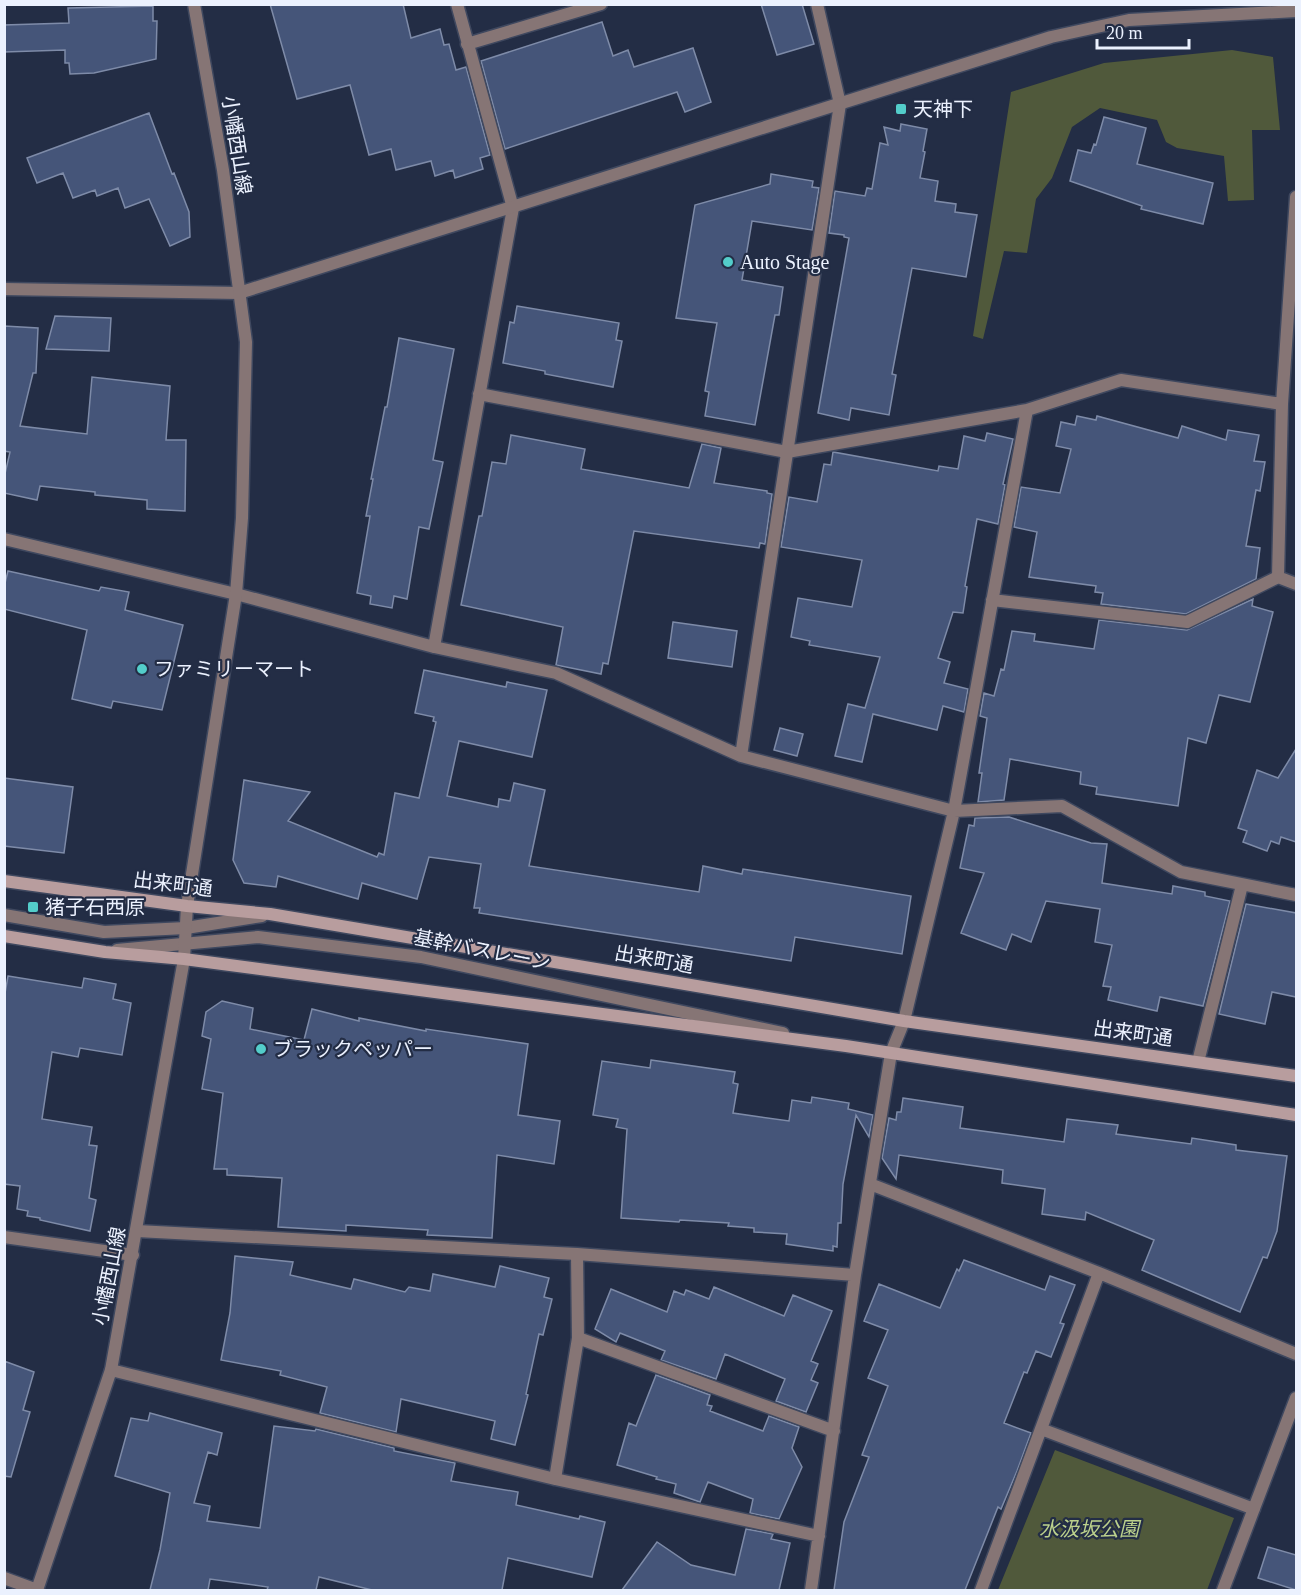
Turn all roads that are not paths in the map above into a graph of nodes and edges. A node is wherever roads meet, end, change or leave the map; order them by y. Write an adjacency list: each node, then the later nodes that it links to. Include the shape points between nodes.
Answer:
1 (194, 4): 11 (street, 小幡西山線, via 223,170)
2 (457, 4): 6 (street)
3 (601, 4): 6 (street)
4 (817, 4): 7 (street)
5 (1296, 11): 7 (street, via 1129,20 1051,37)
6 (467, 44): 9 (street)
7 (840, 104): 9 (street); 15 (street)
8 (1296, 197): 13 (street)
9 (513, 208): 11 (street); 12 (street)
10 (4, 289): 11 (street)
11 (239, 292): 19 (street, 小幡西山線, via 246,342)
12 (479, 394): 15 (street); 21 (street)
13 (1282, 404): 14 (street, via 1121,380); 17 (street)
14 (1027, 410): 15 (street); 20 (street)
15 (787, 452): 22 (street)
16 (4, 538): 19 (street)
17 (1278, 577): 18 (street); 20 (street, via 1187,622)
18 (1296, 584)
19 (236, 594): 21 (street); 27 (street, 小幡西山線)
20 (993, 600): 23 (street)
21 (434, 647): 22 (street, via 556,674)
22 (741, 756): 23 (street)
23 (954, 811): 25 (street, via 1062,806 1181,872); 35 (street)
24 (4, 881): 27 (main road, 出来町通)
25 (1242, 885): 26 (street); 38 (street)
26 (1296, 895)
27 (187, 906): 28 (main road, 出来町通); 30 (street, 小幡西山線)
28 (270, 914): 30 (street); 35 (main road, 出来町通)
29 (4, 915): 30 (street, via 104,932)
30 (186, 928): 32 (street, 小幡西山線)
31 (4, 936): 33 (main road)
32 (185, 942): 33 (street, 基幹バスレーン); 34 (street, 小幡西山線); 36 (street, 基幹バスレーン, via 258,937 420,957)
33 (105, 951): 34 (main road)
34 (184, 960): 36 (main road); 42 (street, 小幡西山線)
35 (904, 1021): 37 (street); 38 (main road, 出来町通)
36 (846, 1046): 37 (main road)
37 (891, 1053): 40 (main road); 41 (street)
38 (1198, 1062): 39 (main road, 出来町通)
39 (1296, 1076)
40 (1296, 1115)
41 (870, 1184): 46 (street); 47 (street)
42 (137, 1231): 44 (street); 45 (street, 小幡西山線)
43 (4, 1237): 45 (street)
44 (577, 1254): 47 (street); 48 (street)
45 (133, 1256): 50 (street, 小幡西山線)
46 (1099, 1273): 49 (street); 52 (street)
47 (855, 1275): 53 (street)
48 (578, 1338): 53 (street); 54 (street)
49 (1296, 1354)
50 (111, 1370): 54 (street); 58 (street, 小幡西山線)
51 (1296, 1398): 55 (street)
52 (1041, 1429): 55 (street); 60 (street)
53 (834, 1431): 56 (street)
54 (555, 1479): 56 (street)
55 (1254, 1509): 61 (street)
56 (819, 1536): 59 (street)
57 (4, 1578): 58 (street)
58 (37, 1590)
59 (811, 1590)
60 (981, 1590)
61 (1223, 1590)

